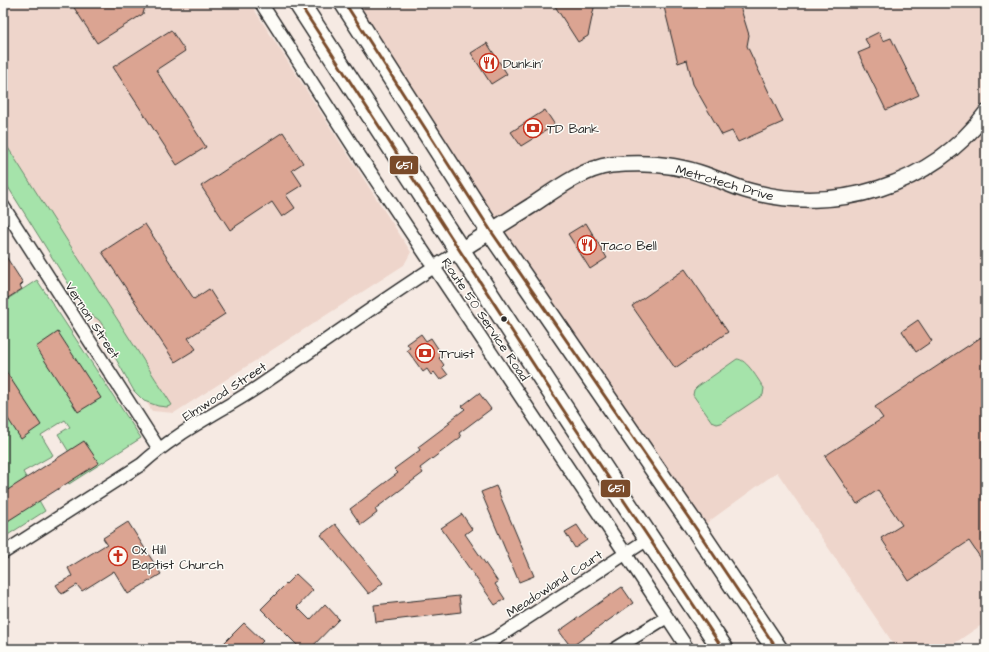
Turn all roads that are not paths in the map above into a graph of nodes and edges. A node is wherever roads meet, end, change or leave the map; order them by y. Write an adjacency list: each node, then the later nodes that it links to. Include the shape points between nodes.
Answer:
1 (261, 3): 8 (street, Route 50 Service Road)
2 (299, 3): 7 (highway)
3 (345, 3): 6 (highway)
4 (986, 113): 6 (street, Metrotech Drive, via 960,142 931,164 884,188 867,193 815,200 781,198 748,191 674,166 628,164 594,170 563,185)
5 (3, 206): 9 (street, Vernon Street)
6 (491, 231): 7 (street, Metrotech Drive); 18 (highway)
7 (460, 251): 8 (street, Elmwood Street); 10 (highway)
8 (434, 267): 9 (street, Elmwood Street, via 257,387); 12 (street, Route 50 Service Road)
9 (159, 449): 11 (street, Elmwood Street, via 142,464)
10 (648, 538): 12 (street, Meadowland Court); 17 (highway)
11 (3, 553)
12 (625, 553): 13 (street, Route 50 Service Road); 14 (street, Meadowland Court, via 495,639)
13 (667, 617): 15 (street); 16 (street, Route 50 Service Road)
14 (473, 649)
15 (615, 649)
16 (688, 649)
17 (723, 649)
18 (777, 649)

